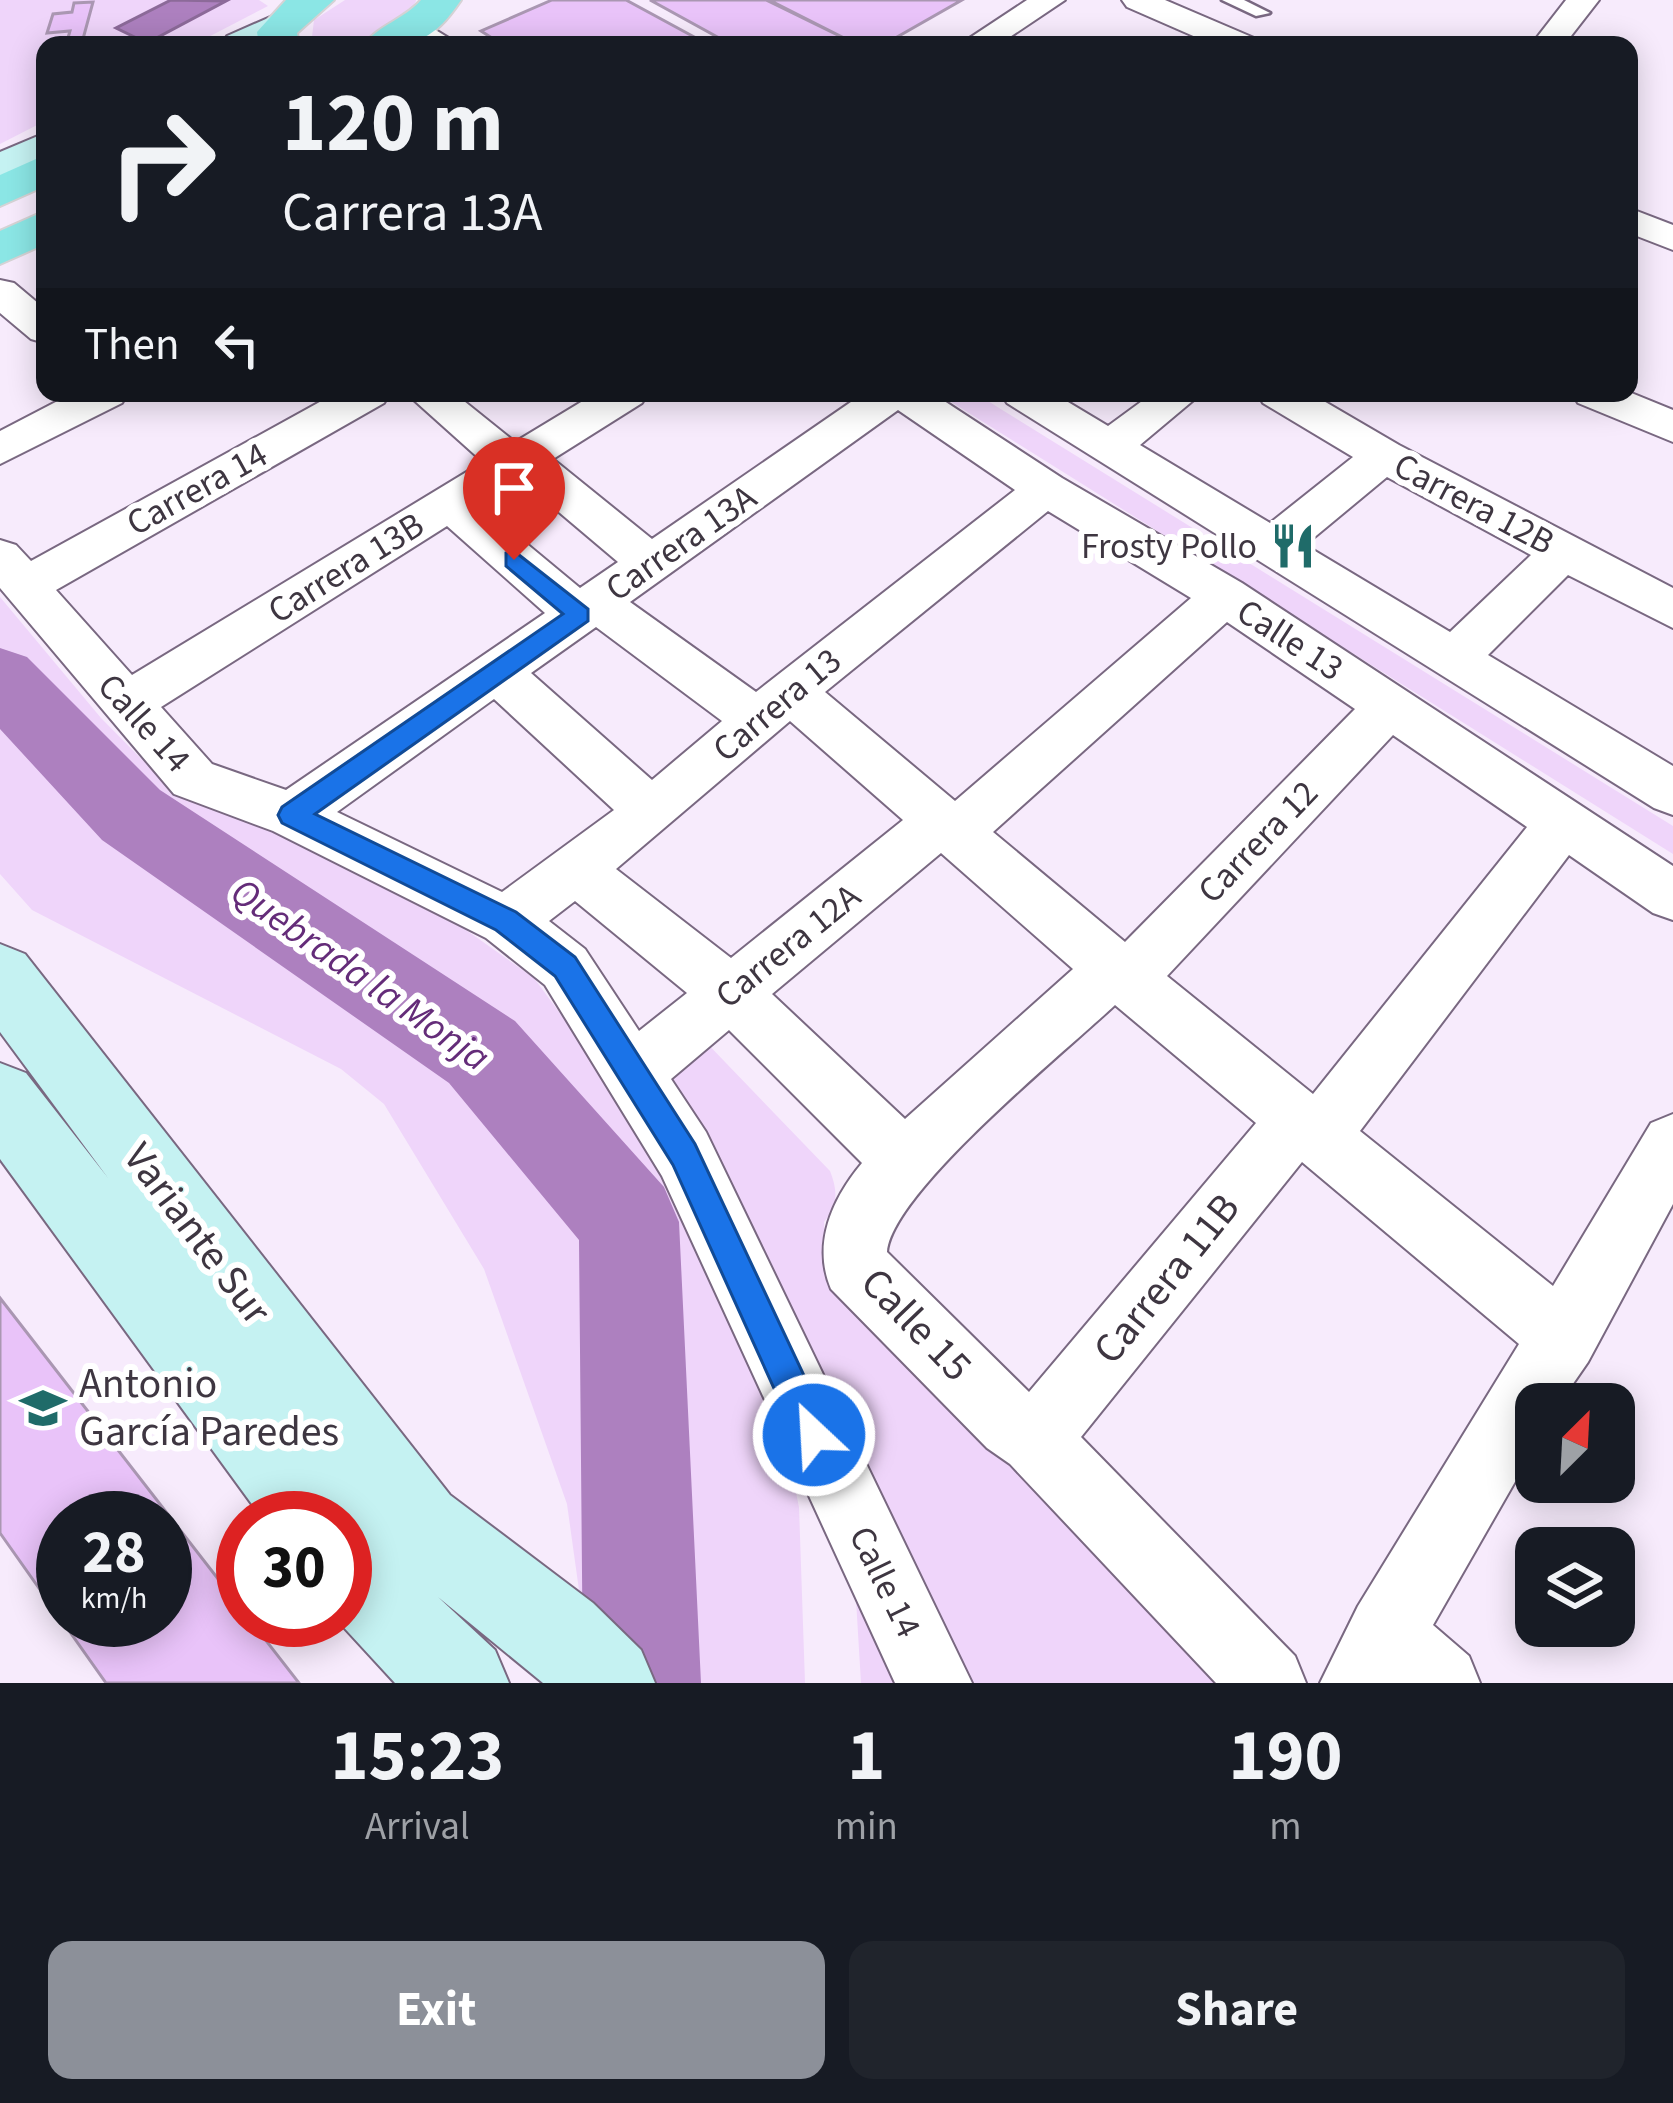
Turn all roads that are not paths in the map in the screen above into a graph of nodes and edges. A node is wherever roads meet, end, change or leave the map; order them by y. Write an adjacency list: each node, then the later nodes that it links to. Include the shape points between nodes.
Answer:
1 (1049, 0): 6 (street)
2 (1138, 0): 7 (street)
3 (1231, 0): 5 (lane)
4 (1583, 0): 8 (street)
5 (1262, 13)
6 (999, 36)
7 (1221, 36)
8 (1553, 36)
9 (36, 151): 10 (main road)
10 (0, 169)
11 (36, 173): 12 (main road)
12 (0, 193)
13 (1638, 223): 15 (street)
14 (36, 230): 16 (main road)
15 (1673, 239)
16 (0, 250)
17 (0, 292): 18 (street)
18 (36, 322)
19 (90, 402): 31 (street)
20 (351, 402): 39 (street, Carrera 14)
21 (440, 402): 33 (street)
22 (603, 402): 33 (street, Carrera 13B)
23 (885, 402): 38 (street, Carrera 13A)
24 (912, 402): 34 (street, Calle 13)
25 (1037, 402): 30 (street, Calle 13)
26 (1169, 402): 30 (street)
27 (1293, 402): 32 (street, Carrera 12B)
28 (1630, 402): 29 (street)
29 (1667, 411)
30 (1110, 446): 36 (street, Calle 13)
31 (0, 449)
32 (1384, 456): 36 (street); 37 (street, Carrera 12B)
33 (518, 461): 35 (street, Carrera 13B); 38 (street)
34 (1046, 489): 40 (street, Calle 13); 47 (street, Carrera 13)
35 (449, 504): 42 (street); 45 (street, Carrera 13B)
36 (1271, 547): 43 (street, Calle 13)
37 (1563, 551): 41 (street, Carrera 12B); 43 (street)
38 (650, 564): 42 (street, Carrera 13A)
39 (12, 571): 45 (street, Calle 14)
40 (1225, 596): 46 (street, Calle 13); 52 (street, Carrera 12A)
41 (1669, 598)
42 (588, 609): 44 (street, Carrera 13A); 47 (street)
43 (1455, 657): 48 (street, Calle 13)
44 (498, 673): 49 (street); 50 (street, Carrera 13A)
45 (126, 704): 50 (street, Calle 14, via 193,779)
46 (1390, 705): 51 (street, Calle 13); 56 (street, Carrera 12)
47 (773, 706): 49 (street, Carrera 13); 52 (street)
48 (1673, 793)
49 (652, 812): 53 (street, Carrera 13)
50 (292, 815): 55 (street, Calle 14)
51 (1564, 822): 54 (street, Calle 13); 61 (street, Carrera 11B)
52 (948, 827): 56 (street); 58 (street, Carrera 12A)
53 (575, 869): 55 (street, Carrera 13); 58 (street)
54 (1673, 896)
55 (506, 921): 59 (street, Calle 14, via 565,967)
56 (1122, 973): 61 (street); 63 (street, Carrera 12)
57 (0, 976): 69 (main road, Variante Sur, via 419,1526)
58 (730, 992): 59 (street, Carrera 12A); 63 (street)
59 (634, 1072): 71 (street, Calle 14, via 684,1154)
60 (0, 1098): 66 (main road, Variante Sur)
61 (1308, 1127): 64 (street); 65 (street, Carrera 11B)
62 (1673, 1144): 64 (street)
63 (904, 1161): 65 (street, Calle 15, via 861,1214 854,1266)
64 (1564, 1338): 68 (street)
65 (1035, 1439): 72 (street, Calle 15)
66 (296, 1491)
67 (372, 1592): 70 (main road)
68 (1371, 1658): 73 (street)
69 (584, 1659)
70 (462, 1683)
71 (934, 1683)
72 (1268, 1683)
73 (1442, 1683)

